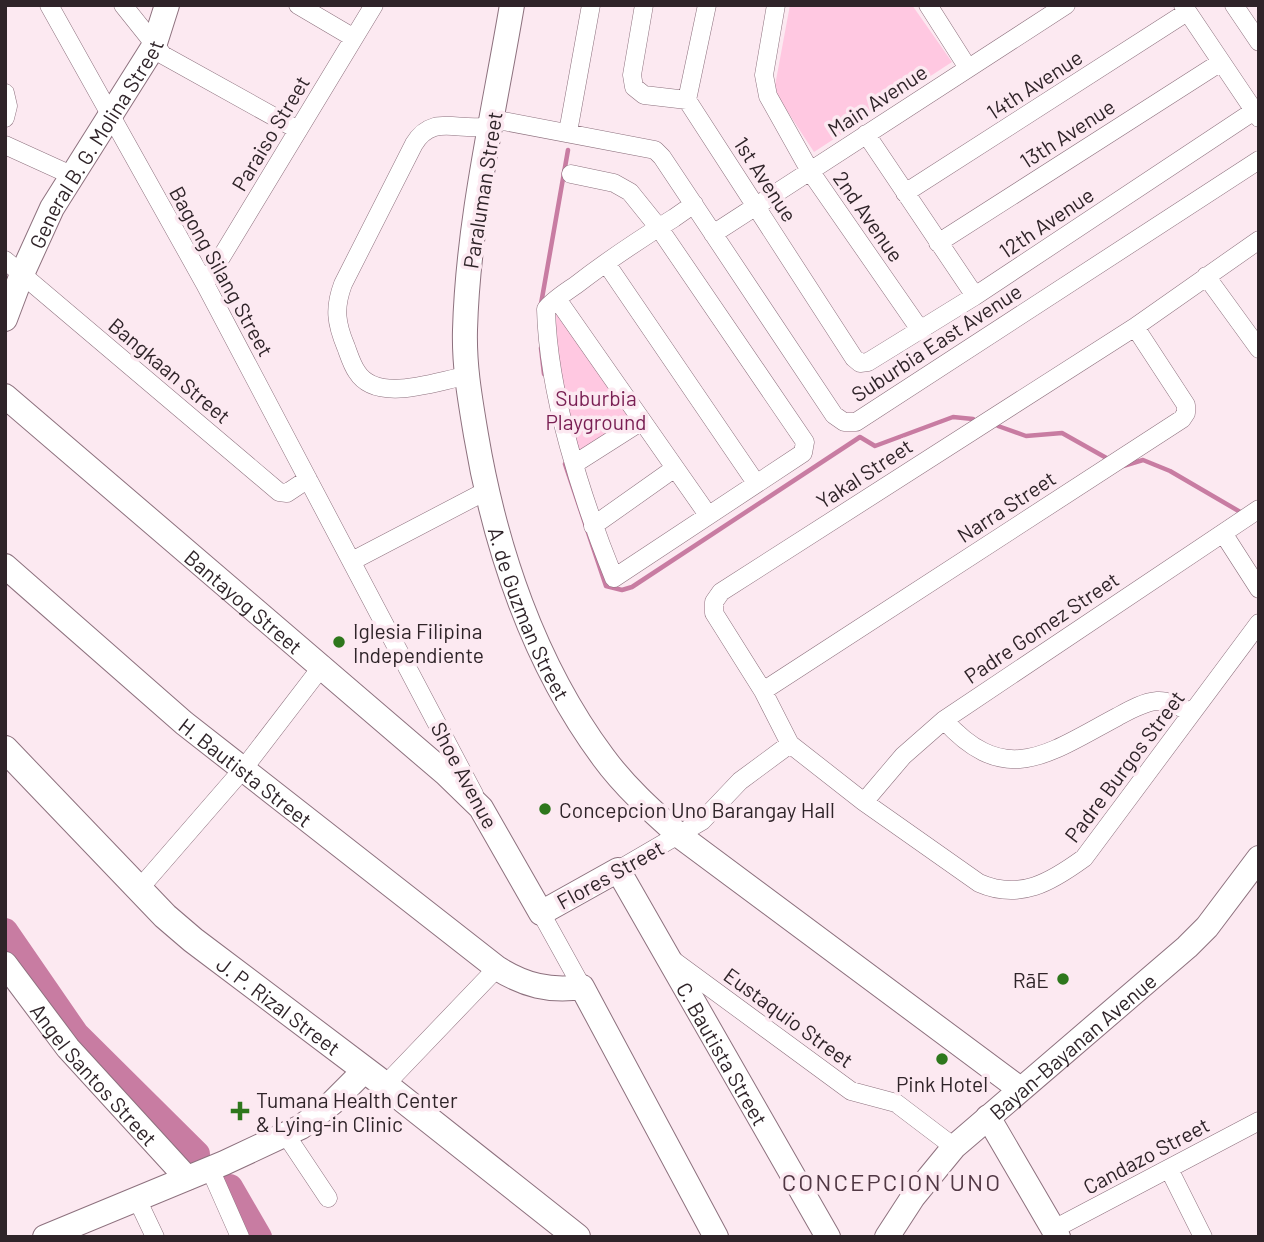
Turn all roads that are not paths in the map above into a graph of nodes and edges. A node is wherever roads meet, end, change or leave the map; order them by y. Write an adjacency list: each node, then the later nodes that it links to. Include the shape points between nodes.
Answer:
1 (49, 5): 23 (street, Bagong Silang Street)
2 (123, 5): 17 (street)
3 (167, 5): 17 (street, General B. G. Molina Street)
4 (298, 5): 15 (street)
5 (373, 5): 15 (street, Paraiso Street)
6 (592, 5): 27 (street)
7 (644, 5): 21 (street, via 634,87 644,95)
8 (707, 5): 21 (street)
9 (776, 5): 31 (street, 2nd Avenue, via 764,85)
10 (1066, 5): 19 (street, Main Avenue)
11 (1234, 5): 16 (street)
12 (509, 6): 25 (street, Paraluman Street)
13 (929, 6): 19 (street)
14 (1185, 9): 18 (street); 34 (street, 14th Avenue)
15 (354, 38): 26 (street, Paraiso Street)
16 (1259, 42)
17 (154, 46): 23 (street, General B. G. Molina Street); 26 (street)
18 (1221, 62): 22 (street); 40 (street, 13th Avenue)
19 (968, 68): 28 (street, Main Avenue)
20 (5, 93): 24 (street)
21 (687, 100): 36 (street, 1st Avenue)
22 (1256, 114): 45 (street, 12th Avenue)
23 (109, 116): 33 (street, General B. G. Molina Street); 44 (street, Bagong Silang Street)
24 (5, 118)
25 (491, 124): 27 (street, Suburbia East Avenue, via 503,121); 52 (street, Paraluman Street, via 466,300); 52 (street, via 434,125 417,139 343,284 335,309 357,372 372,385 392,388)
26 (298, 130): 44 (street, Paraiso Street)
27 (568, 132): 35 (street, Suburbia East Avenue, via 655,150)
28 (866, 134): 31 (street, Main Avenue); 34 (street)
29 (5, 145): 33 (street)
30 (1259, 160): 38 (street, Suburbia East Avenue, via 856,422 844,422 834,415)
31 (810, 171): 36 (street, Main Avenue); 49 (street, 2nd Avenue)
32 (571, 174): 37 (street, via 622,186)
33 (71, 175): 42 (street, General B. G. Molina Street)
34 (905, 193): 40 (street)
35 (694, 204): 37 (street); 38 (street, Suburbia East Avenue)
36 (757, 206): 38 (street, Main Avenue); 51 (street, 1st Avenue)
37 (659, 228): 41 (street); 58 (street, via 805,442 803,453)
38 (713, 234)
39 (1259, 240): 43 (street, Yakal Street)
40 (938, 243): 45 (street)
41 (606, 263): 46 (street); 58 (street)
42 (13, 267): 47 (street, General B. G. Molina Street); 57 (street, Bangkaan Street, via 279,492 287,493)
43 (1206, 276): 48 (street, Yakal Street); 50 (street)
44 (205, 284): 57 (street, Bagong Silang Street)
45 (975, 296): 49 (street, 12th Avenue)
46 (557, 299): 54 (street); 55 (street, via 547,309 550,365)
47 (5, 319)
48 (1135, 327): 69 (street, Yakal Street, via 720,592 714,613); 69 (street, Narra Street, via 1186,405 1182,419)
49 (921, 331): 51 (street, 12th Avenue)
50 (1259, 349)
51 (860, 363)
52 (466, 376): 59 (street, A. de Guzman Street)
53 (5, 396): 68 (street, Bantayog Street)
54 (642, 421): 55 (street); 56 (street)
55 (576, 463): 62 (street)
56 (675, 468): 61 (street); 62 (street)
57 (308, 479): 64 (street, Bagong Silang Street)
58 (756, 483): 61 (street)
59 (486, 491): 64 (street); 77 (street, A. de Guzman Street, via 534,637 564,696 620,778)
60 (1251, 514): 63 (street, Padre Gomez Street)
61 (708, 515): 62 (street, via 614,578)
62 (593, 526)
63 (1223, 533): 66 (street); 71 (street, Padre Gomez Street)
64 (352, 561): 76 (street, Shoe Avenue)
65 (5, 566): 74 (street, H. Bautista Street, via 184,723)
66 (1259, 589)
67 (1259, 623): 70 (street, Padre Burgos Street)
68 (323, 665): 74 (street); 76 (street, Bantayog Street)
69 (763, 691): 72 (street, Yakal Street)
70 (1192, 713): 71 (street, via 1157,701 1048,753 1020,761 993,757 972,747); 75 (street, Padre Burgos Street, via 1084,858 1049,883 1024,891 994,890 979,883)
71 (944, 720): 75 (street, Padre Gomez Street, via 903,756)
72 (790, 744): 75 (street, Padre Burgos Street); 77 (street, Flores Street, via 740,781 702,821)
73 (5, 749): 80 (main road, J. P. Rizal Street)
74 (244, 768): 80 (street); 84 (street, H. Bautista Street)
75 (864, 802)
76 (481, 807): 81 (street, Shoe Avenue)
77 (680, 836): 79 (street, Flores Street); 87 (street, A. de Guzman Street)
78 (1259, 858): 87 (street, Bayan-Bayanan Avenue, via 1187,947)
79 (618, 870): 81 (street, Flores Street); 82 (street, C. Bautista Street)
80 (139, 889): 86 (main road, J. P. Rizal Street, via 193,940)
81 (541, 913): 85 (street, Shoe Avenue)
82 (671, 959): 91 (street, Eustaquio Street, via 851,1091 896,1103); 102 (street, C. Bautista Street)
83 (5, 964): 93 (street, Angel Santos Street, via 68,1048)
84 (496, 968): 85 (street, H. Bautista Street, via 550,989); 86 (street)
85 (582, 987): 101 (street)
86 (375, 1077): 90 (street); 97 (main road, J. P. Rizal Street)
87 (1020, 1089): 88 (street, Bayan-Bayanan Avenue)
88 (988, 1117): 91 (street, Bayan-Bayanan Avenue); 96 (street)
89 (1259, 1121): 92 (street, Candazo Street)
90 (286, 1135): 93 (street); 94 (street)
91 (954, 1147): 103 (street, Bayan-Bayanan Avenue)
92 (1169, 1169): 96 (street, Candazo Street); 104 (street)
93 (198, 1174): 95 (street); 100 (street)
94 (328, 1198)
95 (137, 1199): 98 (street); 99 (street)
96 (1056, 1233)
97 (568, 1234)
98 (45, 1237)
99 (155, 1237)
100 (240, 1237)
101 (716, 1237)
102 (828, 1237)
103 (887, 1237)
104 (1203, 1237)

